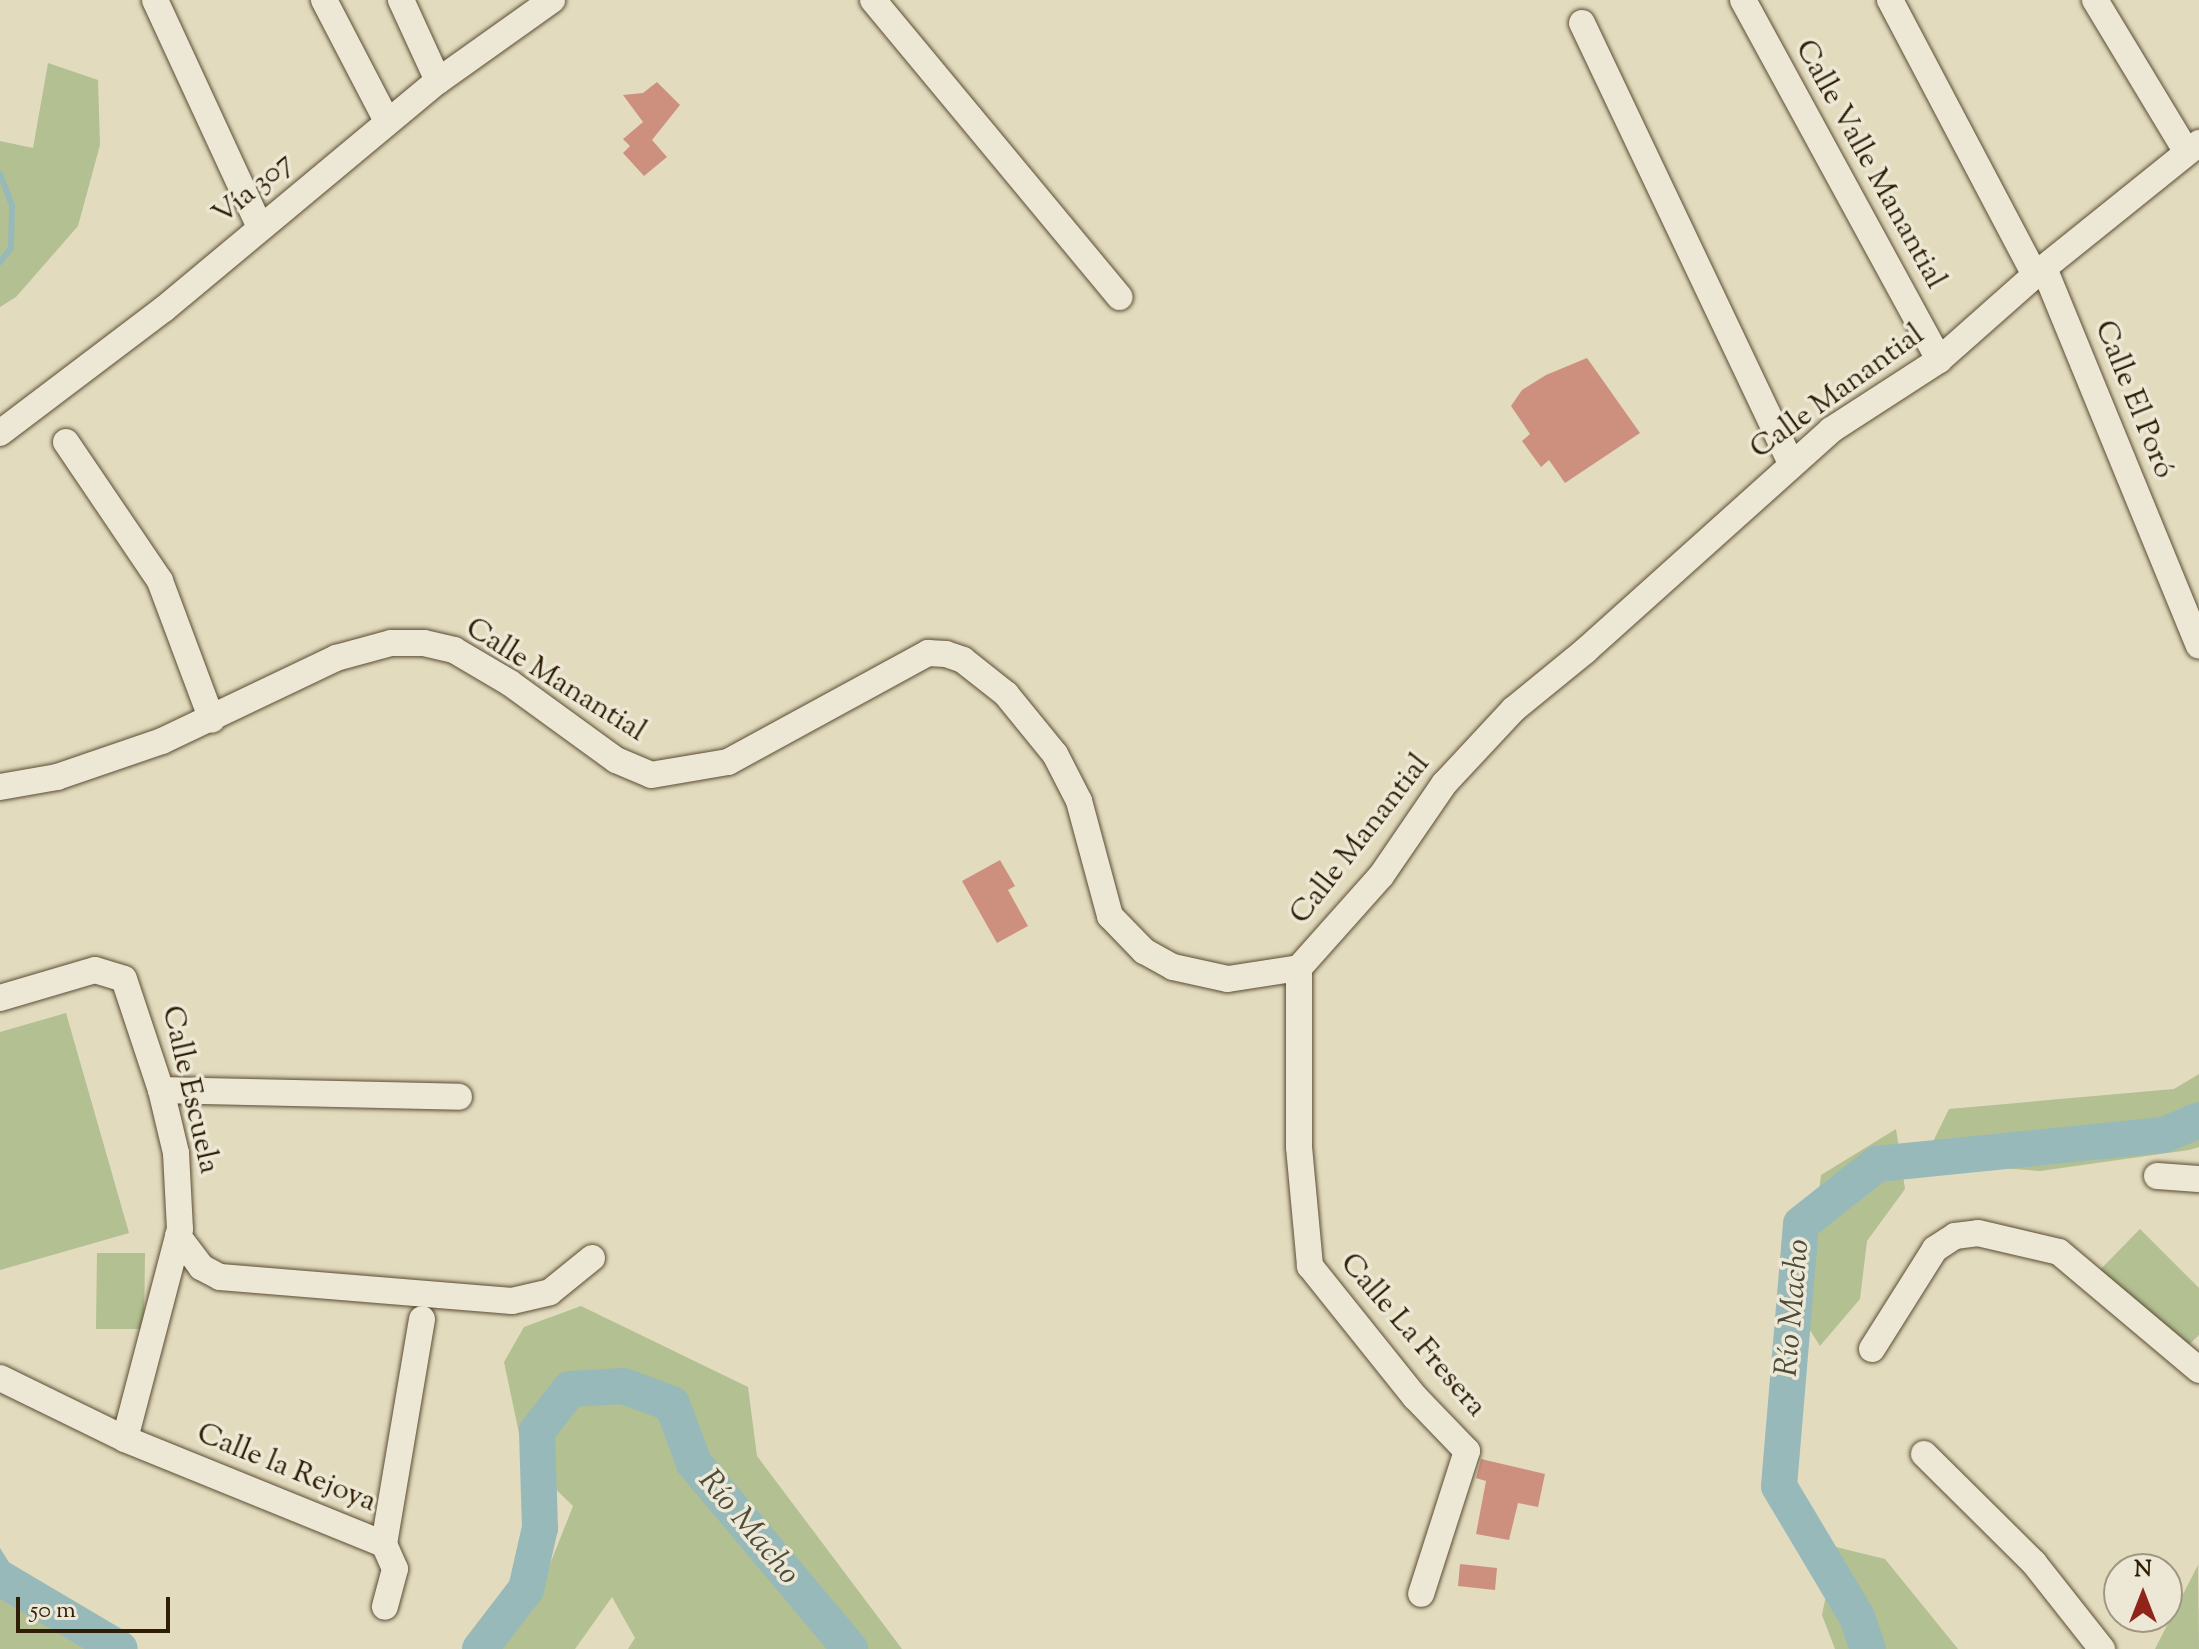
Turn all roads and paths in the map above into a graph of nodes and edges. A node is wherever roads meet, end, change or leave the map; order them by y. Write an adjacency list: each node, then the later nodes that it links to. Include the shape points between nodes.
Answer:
1 (155, 0): 13 (street)
2 (324, 0): 11 (street)
3 (401, 0): 10 (street)
4 (873, 0): 15 (street)
5 (1743, 0): 16 (street, Calle Valle Manantial)
6 (1890, 0): 14 (street, Calle El Poró)
7 (2095, 0): 12 (street)
8 (549, 1): 10 (street, Vía 307)
9 (1582, 23): 19 (street)
10 (438, 81): 11 (street, Vía 307)
11 (387, 121): 13 (street, Vía 307)
12 (2193, 147): 14 (street, Calle Manantial)
13 (260, 227): 17 (street, Vía 307, via 164,309)
14 (2039, 271): 16 (street, Calle Manantial); 20 (street, Calle El Poró)
15 (1120, 297)
16 (1939, 360): 19 (street, Calle Manantial, via 1831,430)
17 (0, 433)
18 (66, 442): 21 (street, via 160,581)
19 (1791, 464): 23 (street, Calle Manantial, via 1514,709 1444,784 1381,876)
20 (2199, 645)
21 (212, 720): 22 (street, Calle Manantial, via 57,777); 23 (street, Calle Manantial, via 336,658 391,643 424,643 454,650 510,683 616,760 651,775 681,774 728,762 928,653 946,654 963,660 1006,694 1055,754 1079,801 1110,916 1144,951 1173,967 1228,979)
22 (0, 787)
23 (1299, 968): 38 (street, Calle La Fresera, via 1299,1147 1310,1266 1415,1397 1467,1451)
24 (0, 998): 25 (street, Calle Escuela, via 95,970 124,979)
25 (161, 1090): 26 (street); 29 (street, Calle Escuela, via 181,1191)
26 (459, 1097)
27 (2157, 1176): 28 (street)
28 (2199, 1179)
29 (178, 1236): 30 (street, via 201,1267 220,1277 512,1301 550,1292); 35 (street, Calle Escuela)
30 (592, 1258)
31 (422, 1319): 37 (street, Calle la Rejoya)
32 (1872, 1349): 33 (street, via 1935,1249 1955,1236 1978,1233 2059,1252)
33 (2199, 1370)
34 (0, 1378): 35 (street, Calle la Rejoya)
35 (125, 1439): 37 (street, Calle la Rejoya)
36 (1924, 1454): 40 (street, via 2034,1563)
37 (384, 1544): 39 (street, via 395,1569)
38 (1421, 1594)
39 (385, 1607)
40 (2102, 1649)

